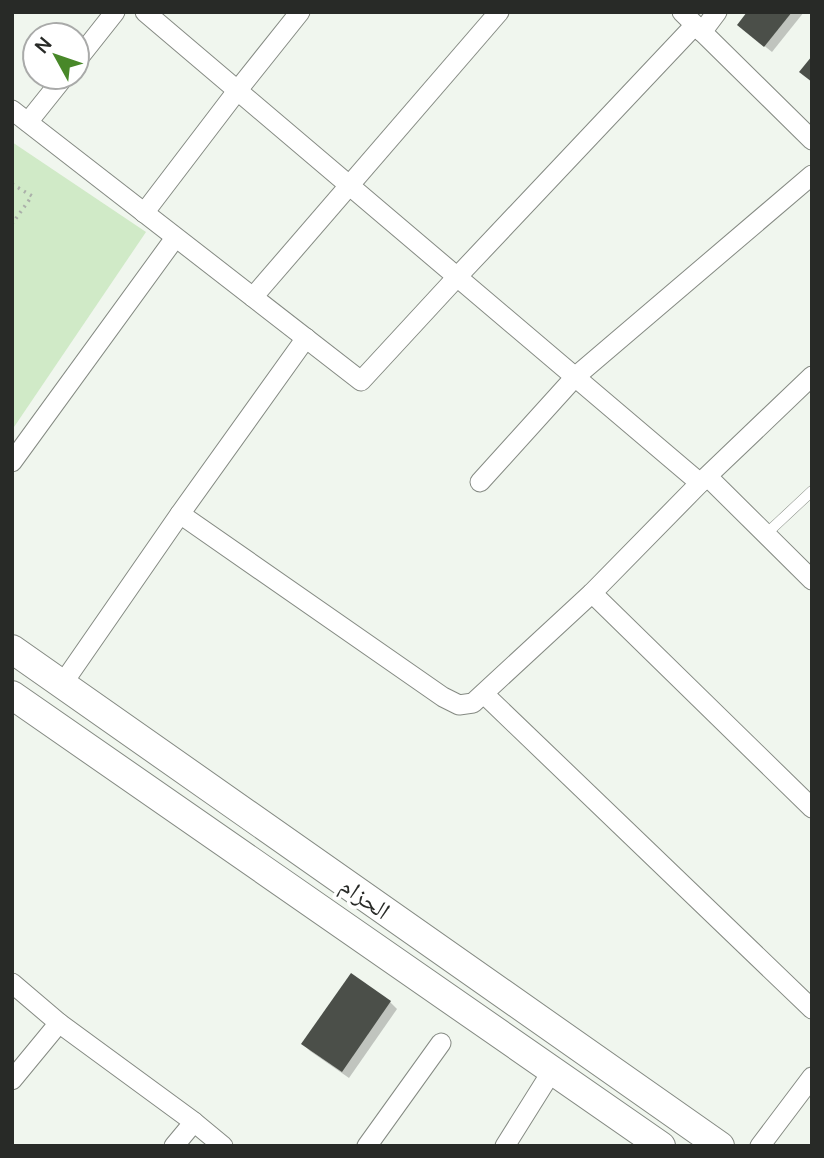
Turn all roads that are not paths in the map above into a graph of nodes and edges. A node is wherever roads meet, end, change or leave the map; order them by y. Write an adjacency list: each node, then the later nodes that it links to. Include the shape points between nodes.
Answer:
1 (115, 12): 7 (street)
2 (145, 12): 9 (street)
3 (300, 12): 9 (street)
4 (499, 12): 13 (street)
5 (717, 12): 6 (street)
6 (693, 23): 11 (street); 16 (street)
7 (91, 42)
8 (48, 91): 10 (street)
9 (237, 91): 13 (street); 14 (street)
10 (20, 116): 14 (street)
11 (811, 138)
12 (812, 174): 20 (street)
13 (349, 185): 16 (street); 17 (street)
14 (144, 214): 15 (street)
15 (175, 238): 17 (street); 21 (street)
16 (457, 277): 18 (street, via 361,382); 20 (street)
17 (253, 297): 18 (street)
18 (306, 338): 25 (street)
19 (812, 376): 22 (street)
20 (575, 377): 22 (street); 23 (street)
21 (12, 461)
22 (704, 480): 26 (street); 28 (street)
23 (480, 482)
24 (812, 491): 26 (lane)
25 (180, 514): 30 (street); 31 (street, via 443,697 459,705 473,704)
26 (766, 534): 27 (street)
27 (812, 580)
28 (592, 593): 31 (street); 33 (street)
29 (12, 649): 30 (main road, الحزام)
30 (63, 683): 47 (main road, الحزام)
31 (484, 694): 35 (street)
32 (12, 695): 38 (main road, الحزام)
33 (812, 808)
34 (12, 983): 36 (street)
35 (812, 1009)
36 (59, 1023): 40 (street); 41 (street)
37 (441, 1042): 44 (street)
38 (552, 1071): 45 (street); 46 (main road, الحزام)
39 (812, 1077): 48 (street)
40 (12, 1080)
41 (194, 1122): 42 (street); 43 (street)
42 (173, 1146)
43 (223, 1146)
44 (367, 1146)
45 (505, 1146)
46 (661, 1146)
47 (720, 1146)
48 (760, 1146)

